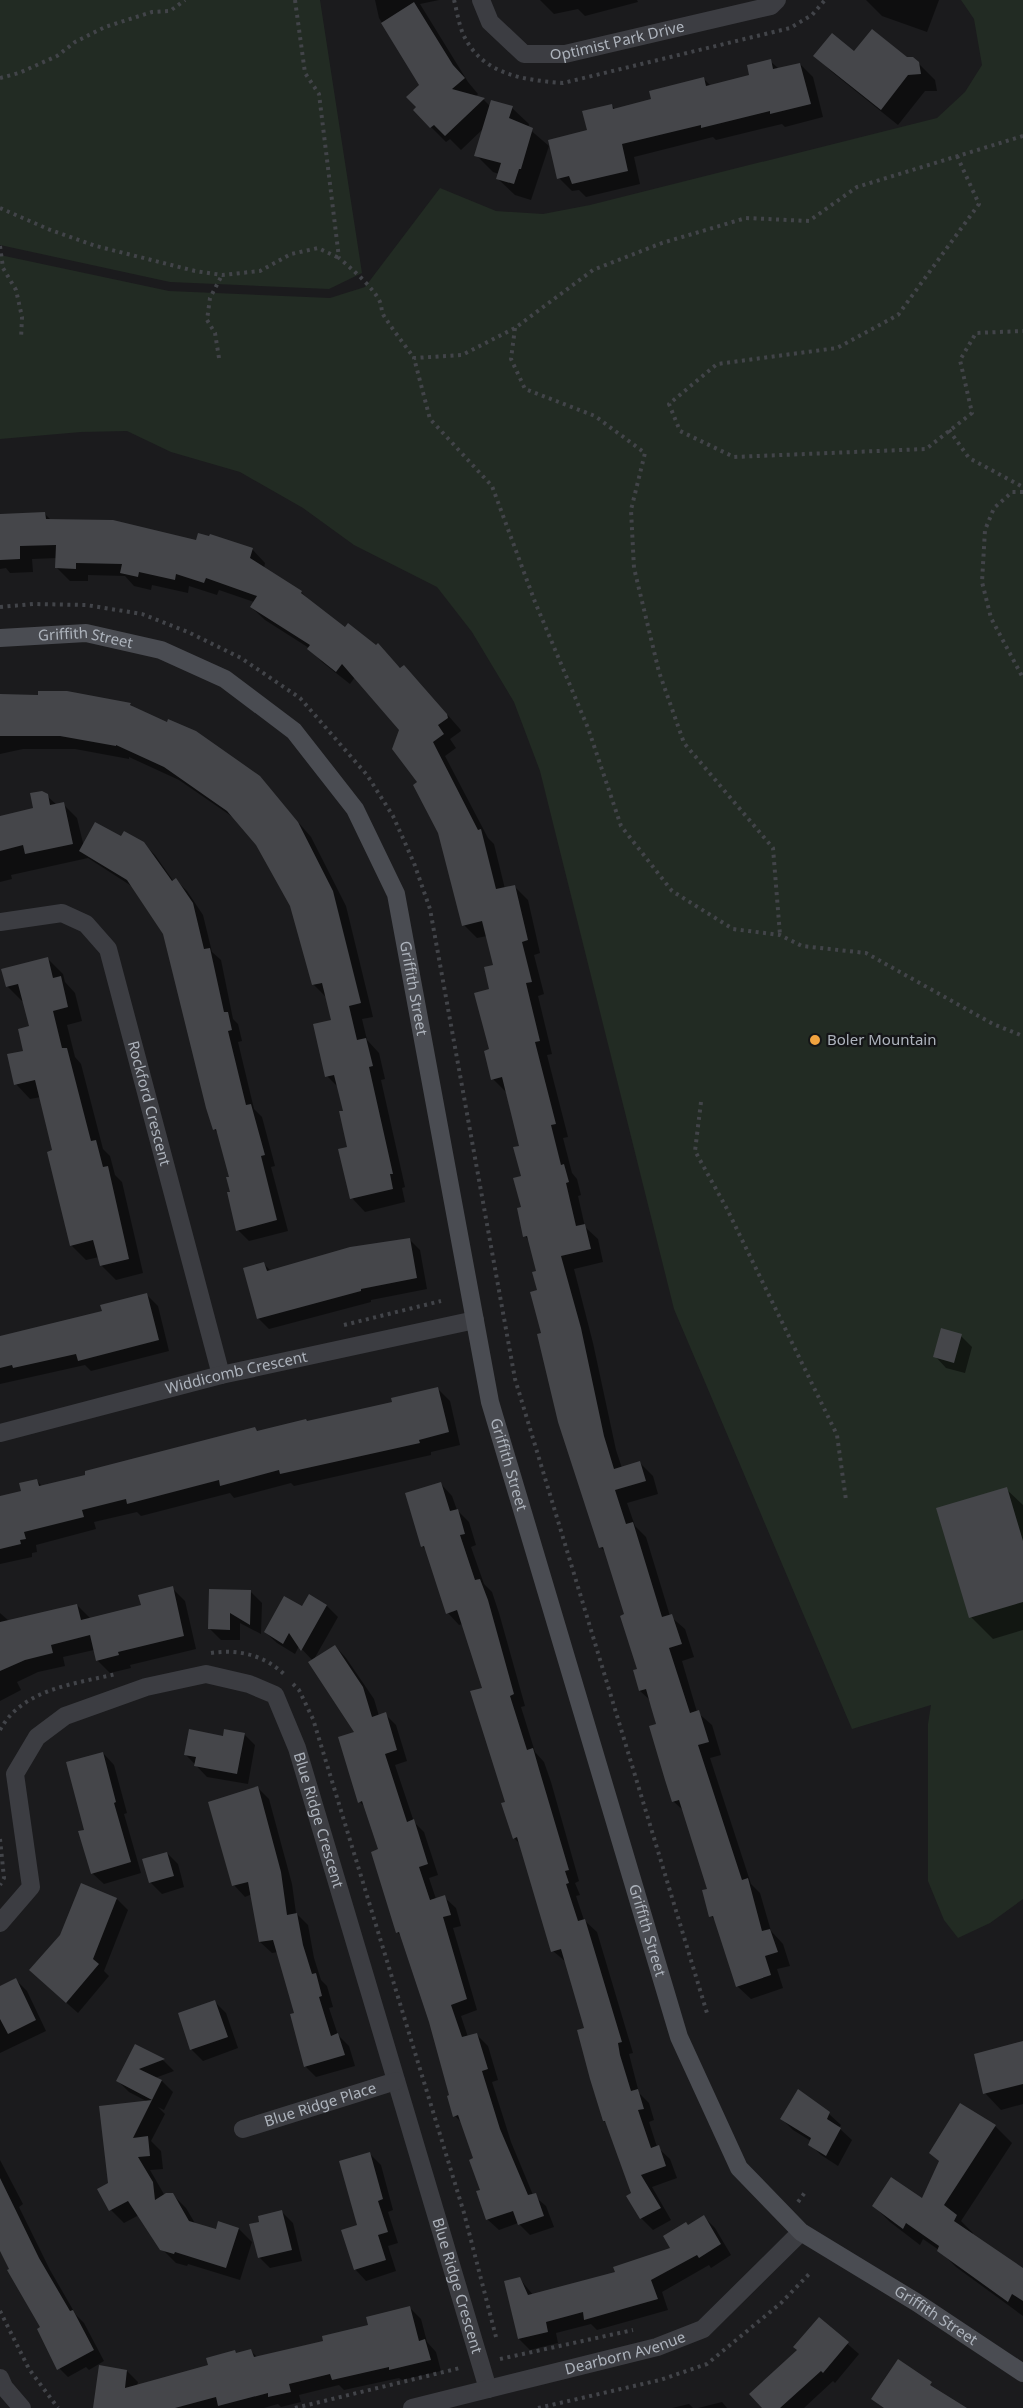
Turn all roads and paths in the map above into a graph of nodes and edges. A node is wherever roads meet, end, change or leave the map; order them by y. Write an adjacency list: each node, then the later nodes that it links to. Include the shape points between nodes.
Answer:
1 (185, 0): 5 (path, via 170,11 152,12 105,27 57,56)
2 (295, 0): 10 (path, via 305,73 319,94)
3 (481, 0): 4 (street, Optimist Park Drive, via 490,22 524,54 565,54 771,6)
4 (777, 0)
5 (0, 78)
6 (1023, 136): 7 (path)
7 (957, 156): 12 (path, via 857,187 809,221 746,218 642,250 593,270); 17 (path, via 979,204 898,315 837,348 717,364 669,404 680,431 734,457 926,449)
8 (0, 208): 11 (path, via 96,246)
9 (0, 246): 14 (path, via 3,268 16,290 22,317)
10 (339, 258): 11 (path, via 318,249 291,254 260,272); 16 (path, via 372,289 382,313)
11 (222, 275): 15 (path, via 210,298 207,320 215,333)
12 (515, 328): 16 (path, via 462,355); 22 (path, via 511,359 525,389 595,416 645,453 632,510 634,568 659,672 684,743 773,848)
13 (1023, 331): 17 (path, via 976,333 960,360 972,413)
14 (21, 339)
15 (219, 358)
16 (414, 358): 22 (path, via 430,419 492,486 588,728 621,826 672,891 734,929)
17 (949, 430): 18 (path, via 969,458)
18 (1023, 489): 20 (path, via 1012,492 994,508 985,530 982,582 991,618)
19 (0, 638): 25 (street, Griffith Street, via 86,633 161,650 225,679 294,731 355,809 396,894)
20 (1023, 678)
21 (0, 922): 26 (street, Rockford Crescent, via 62,913 86,924 108,949)
22 (780, 935): 23 (path, via 802,946 866,953 993,1024)
23 (1023, 1036)
24 (701, 1102): 28 (path, via 695,1151 837,1435)
25 (475, 1320): 26 (street, Widdicomb Crescent); 35 (street, Griffith Street, via 490,1402 679,2037 739,2168)
26 (221, 1375): 27 (street, Widdicomb Crescent)
27 (0, 1433)
28 (846, 1500)
29 (0, 1839): 30 (path, via 4,1878)
30 (0, 1885)
31 (0, 1923): 32 (street, Blue Ridge Crescent, via 31,1887 15,1774 37,1737 65,1716 146,1687 206,1674 249,1684 275,1695 297,1748)
32 (396, 2081): 33 (street, Blue Ridge Place); 39 (street, Blue Ridge Crescent)
33 (243, 2128)
34 (806, 2191): 35 (path)
35 (787, 2217): 36 (street, Griffith Street)
36 (801, 2232): 40 (street, Griffith Street); 42 (street, Dearborn Avenue, via 703,2328 657,2347)
37 (0, 2311): 44 (path, via 28,2369)
38 (637, 2329): 39 (path)
39 (481, 2364): 42 (street, Blue Ridge Crescent); 45 (path)
40 (1023, 2373)
41 (0, 2378): 43 (street)
42 (488, 2389): 46 (street, Dearborn Avenue)
43 (22, 2408)
44 (58, 2408)
45 (295, 2408)
46 (412, 2408)

